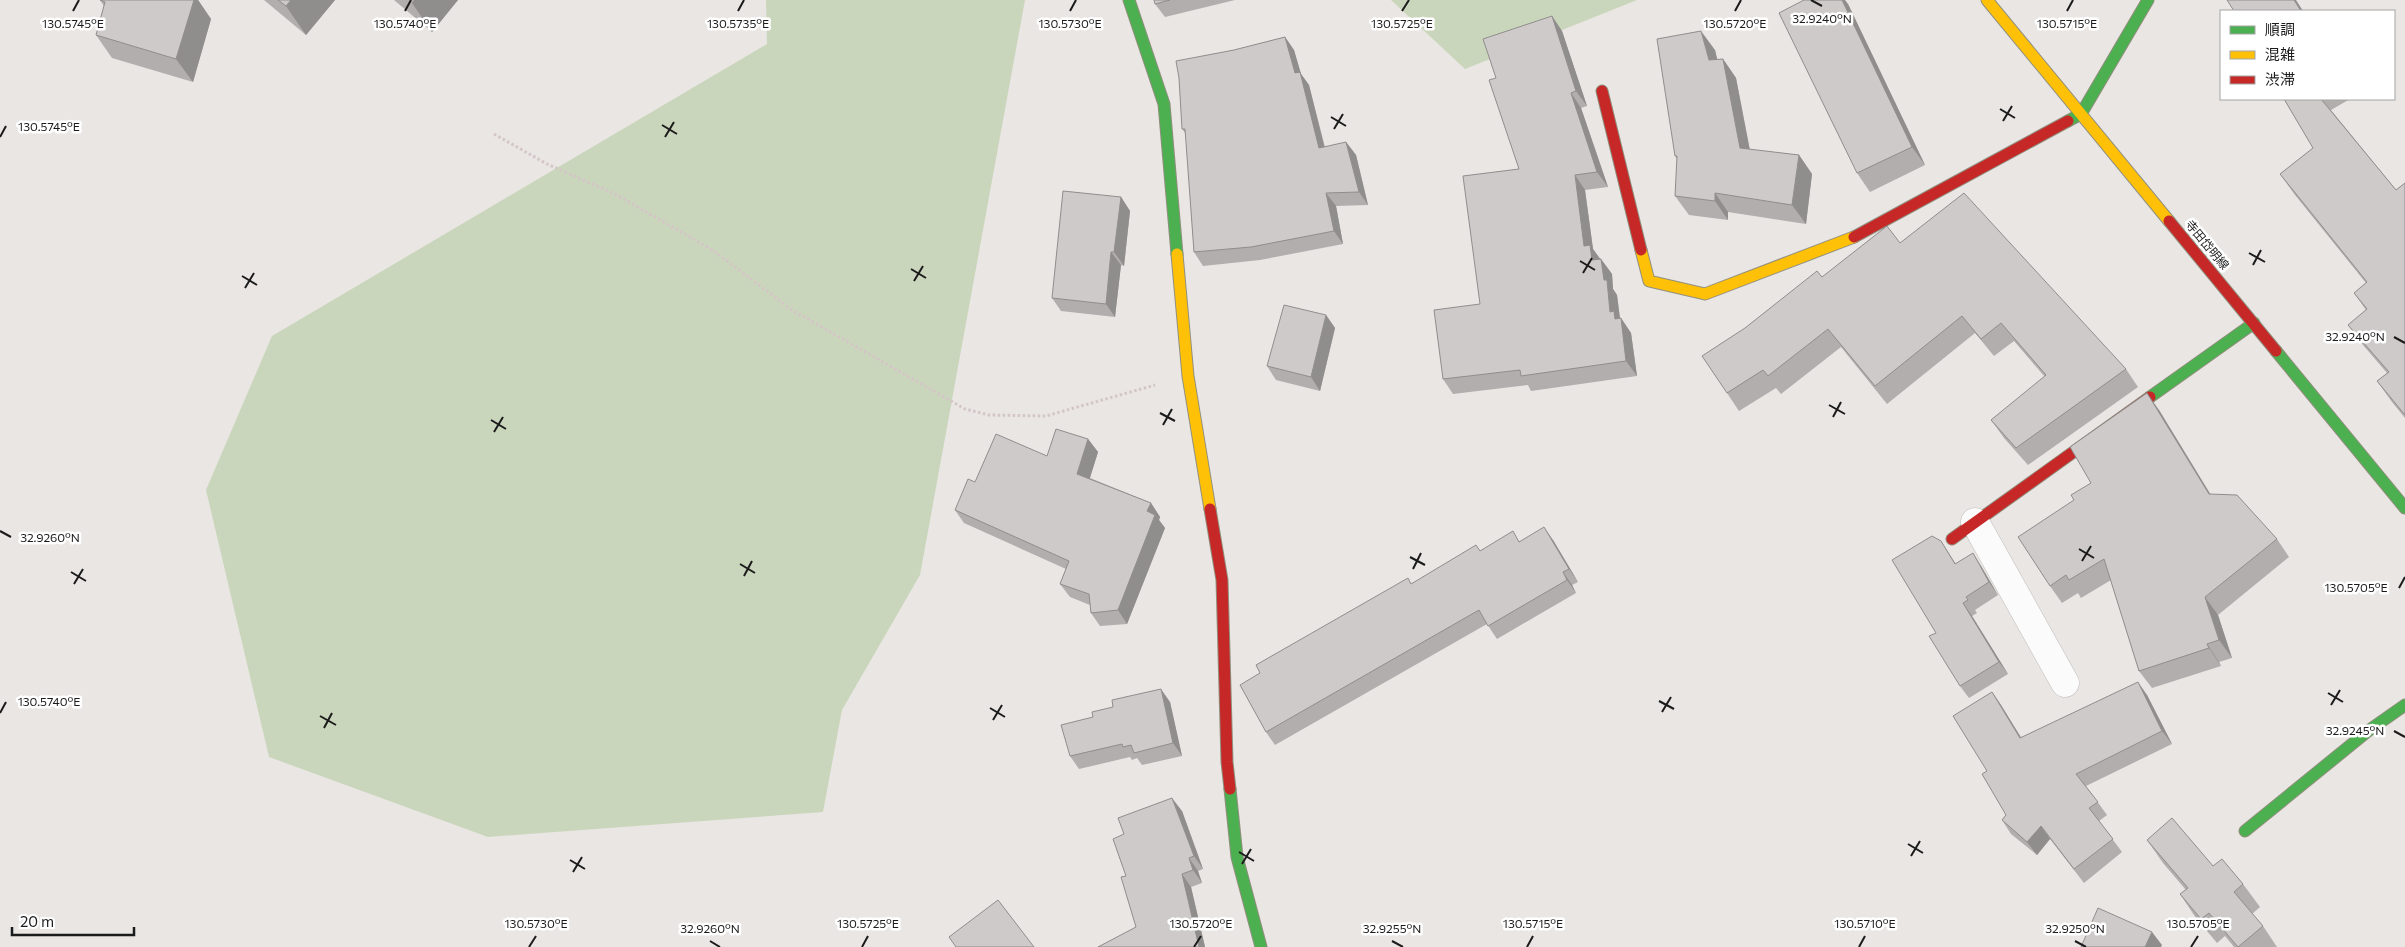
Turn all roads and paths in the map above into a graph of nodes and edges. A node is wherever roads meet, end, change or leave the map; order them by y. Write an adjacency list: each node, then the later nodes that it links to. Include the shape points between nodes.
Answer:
1 (1129, 0): 8 (street, via 1164,104)
2 (1987, 0): 5 (street, 寺田岱明線)
3 (2148, 0): 5 (street)
4 (1602, 90): 5 (street, via 1649,281 1705,294 1852,238)
5 (2081, 114): 7 (street, 寺田岱明線)
6 (494, 134): 8 (path, via 547,164 615,194 714,251 792,310 965,409 989,415 1046,416)
7 (2254, 324): 9 (street, 寺田岱明線); 10 (street)
8 (1188, 376): 15 (street, via 1222,580 1227,762 1237,857)
9 (2403, 499)
10 (1975, 522): 11 (street); 12 (street)
11 (1952, 539)
12 (2065, 683)
13 (2405, 705): 14 (street)
14 (2245, 831)
15 (1261, 947)

